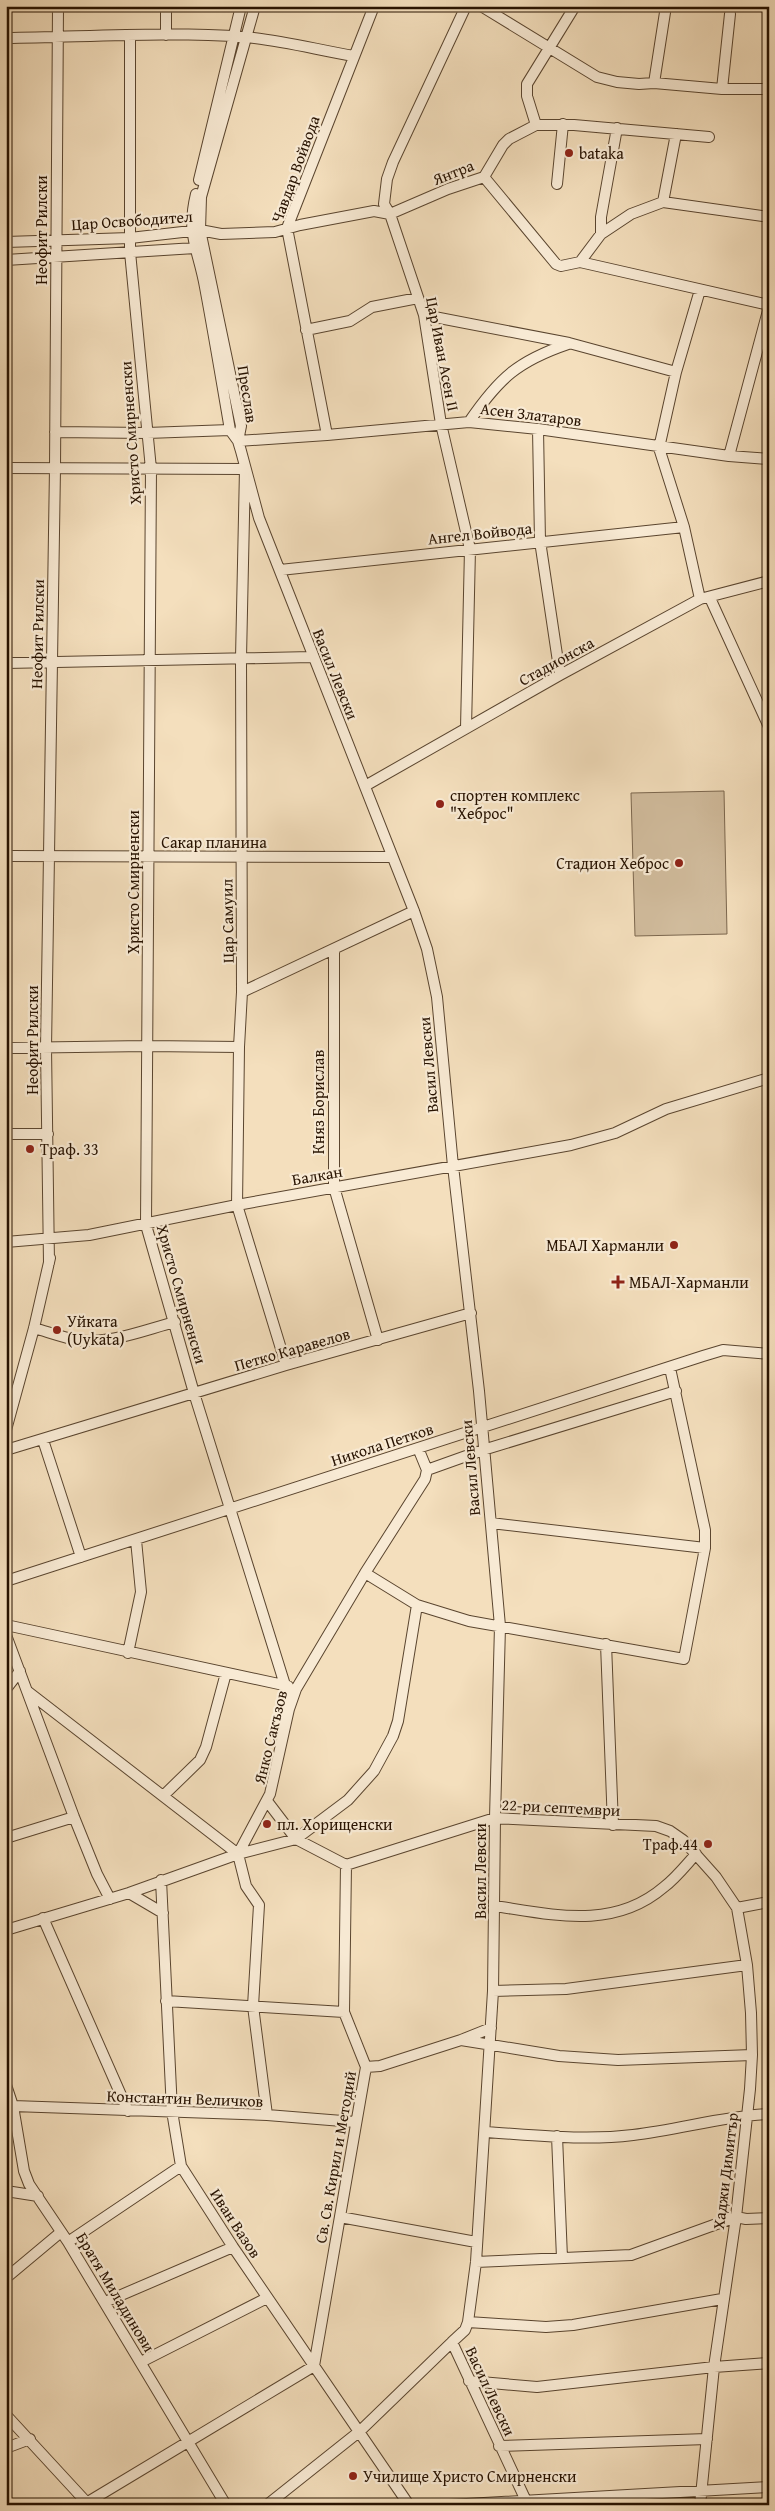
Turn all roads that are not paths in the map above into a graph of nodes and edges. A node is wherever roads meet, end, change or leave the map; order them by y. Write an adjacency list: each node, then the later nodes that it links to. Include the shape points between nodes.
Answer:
1 (58, 6): 16 (street, Неофит Рилски)
2 (166, 6): 12 (street)
3 (241, 6): 13 (street, Преслав)
4 (255, 6): 14 (street, Преслав)
5 (374, 6): 18 (street, Чавдар Войвода)
6 (466, 6): 30 (street, Цар Иван Асен II, via 393,162 384,204)
7 (481, 6): 17 (street)
8 (575, 6): 17 (street)
9 (666, 6): 19 (street)
10 (730, 14): 20 (street)
11 (130, 35): 12 (street); 16 (street); 36 (street, Христо Смирненски)
12 (166, 35): 13 (street)
13 (233, 37): 14 (street); 33 (street, Преслав, via 192,212)
14 (246, 37): 18 (street); 33 (street, Преслав, via 201,197)
15 (6, 38): 16 (street)
16 (58, 38): 37 (street, Неофит Рилски)
17 (550, 49): 19 (street, via 597,77 617,82); 23 (street, via 528,84 527,96)
18 (354, 56): 32 (street, Чавдар Войвода)
19 (654, 82): 20 (street)
20 (722, 89): 21 (street)
21 (769, 89)
22 (563, 124): 23 (street, Янтра); 24 (street, Янтра); 28 (street)
23 (536, 126): 27 (street, Янтра, via 503,145)
24 (617, 128): 25 (street, Янтра); 35 (street, via 601,217)
25 (676, 134): 26 (street, Янтра); 29 (street)
26 (709, 137)
27 (484, 177): 30 (street, Янтра); 43 (street, via 551,259 561,266)
28 (556, 184)
29 (663, 202): 31 (street); 35 (street, via 631,214)
30 (390, 214): 32 (street, Янтра, via 374,211); 45 (street, Цар Иван Асен II)
31 (769, 217)
32 (287, 228): 34 (street, Янтра, via 275,232); 48 (street, Чавдар Войвода)
33 (196, 232): 34 (street, Цар Освободител); 36 (street, Цар Освободител); 39 (street, Преслав)
34 (221, 234): 39 (street, Цар Освободител)
35 (601, 234): 43 (street)
36 (130, 238): 37 (street, Цар Освободител); 40 (street, Христо Смирненски)
37 (56, 239): 38 (street, Цар Освободител); 41 (street, Неофит Рилски)
38 (6, 242)
39 (200, 245): 40 (street, Цар Освободител); 54 (street, Преслав); 58 (street, Преслав, via 240,426)
40 (130, 252): 41 (street, Цар Освободител); 56 (street, Христо Смирненски)
41 (56, 257): 42 (street, Цар Освободител); 55 (street, Неофит Рилски)
42 (6, 260)
43 (580, 262): 44 (street)
44 (700, 290): 46 (street); 50 (street)
45 (418, 298): 47 (street, Цар Иван Асен II); 48 (street, via 372,307 350,321)
46 (769, 306): 60 (street)
47 (424, 315): 49 (street); 52 (street, Цар Иван Асен II)
48 (306, 330): 57 (street, Чавдар Войвода)
49 (569, 344): 50 (street); 51 (street, via 517,366)
50 (676, 372): 59 (street)
51 (469, 422): 52 (street, Асен Златаров); 53 (street, Асен Златаров)
52 (441, 424): 57 (street, Асен Златаров); 68 (street, Цар Иван Асен II)
53 (538, 429): 59 (street, Асен Златаров); 67 (street)
54 (230, 430): 56 (street); 58 (street, Преслав)
55 (55, 432): 56 (street); 63 (street, Неофит Рилски)
56 (147, 433): 65 (street, Христо Смирненски)
57 (327, 436): 58 (street, Асен Златаров)
58 (238, 440): 64 (street, Васил Левски)
59 (659, 448): 60 (street, Асен Златаров); 66 (street)
60 (729, 456): 61 (street, Асен Златаров)
61 (769, 459)
62 (6, 468): 63 (street)
63 (55, 468): 65 (street); 75 (street, Неофит Рилски)
64 (245, 469): 65 (street); 69 (street, Васил Левски, via 259,518); 73 (street, Цар Самуил)
65 (151, 470): 74 (street, Христо Смирненски)
66 (684, 527): 67 (street, Ангел Войвода); 71 (street)
67 (540, 542): 68 (street, Ангел Войвода); 77 (street)
68 (470, 548): 69 (street, Ангел Войвода); 78 (street, Цар Иван Асен II)
69 (280, 570): 72 (street, Васил Левски)
70 (769, 581): 71 (street, Стадионска)
71 (705, 599): 77 (street, Стадионска); 79 (street)
72 (312, 656): 73 (street); 80 (street, Васил Левски)
73 (241, 658): 74 (street); 84 (street, Цар Самуил)
74 (150, 659): 75 (street); 83 (street, Христо Смирненски)
75 (52, 662): 76 (street); 82 (street, Неофит Рилски)
76 (6, 663)
77 (560, 675): 78 (street, Стадионска)
78 (466, 728): 80 (street, Стадионска)
79 (769, 728)
80 (365, 786): 85 (street, Васил Левски)
81 (6, 856): 82 (street, Сакар планина)
82 (48, 857): 83 (street, Сакар планина); 92 (street, Неофит Рилски)
83 (147, 857): 84 (street, Сакар планина); 89 (street, Христо Смирненски)
84 (241, 857): 85 (street, Сакар планина); 88 (street, Цар Самуил)
85 (392, 857): 86 (street, Васил Левски)
86 (414, 911): 87 (street); 96 (street, Васил Левски, via 427,949 437,997)
87 (334, 949): 88 (street); 97 (street, Княз Борислав)
88 (242, 992): 90 (street, Цар Самуил)
89 (146, 1046): 90 (street); 92 (street); 99 (street, Христо Смирненски)
90 (239, 1047): 98 (street, Цар Самуил)
91 (6, 1048): 92 (street)
92 (46, 1048): 95 (street, Неофит Рилски)
93 (769, 1078): 96 (street, Балкан, via 666,1110 615,1132 571,1145)
94 (6, 1134): 95 (street)
95 (48, 1134): 100 (street, Неофит Рилски)
96 (453, 1166): 97 (street, Балкан); 102 (street, Васил Левски)
97 (334, 1187): 98 (street, Балкан); 105 (street, Княз Борислав)
98 (237, 1205): 99 (street, Балкан); 107 (street, Цар Самуил)
99 (146, 1224): 100 (street, Балкан, via 89,1235); 103 (street, Христо Смирненски)
100 (51, 1238): 101 (street, Балкан); 104 (street, Неофит Рилски, via 49,1263)
101 (6, 1242)
102 (471, 1313): 105 (street, Петко Каравелов); 111 (street, Васил Левски)
103 (175, 1322): 104 (street, via 99,1340 76,1340); 110 (street, Христо Смирненски)
104 (34, 1328): 112 (street, Неофит Рилски)
105 (378, 1340): 107 (street, Петко Каравелов)
106 (769, 1354): 108 (street, Никола Петков, via 723,1350)
107 (286, 1365): 110 (street, Петко Каравелов)
108 (670, 1368): 109 (street); 111 (street, Никола Петков)
109 (676, 1391): 116 (street); 121 (street, via 702,1510)
110 (194, 1393): 113 (street, Петко Каравелов); 118 (street, Христо Смирненски)
111 (481, 1428): 114 (street, Никола Петков); 116 (street, Васил Левски)
112 (6, 1430)
113 (43, 1440): 115 (street, Петко Каравелов); 122 (street)
114 (418, 1448): 117 (street); 118 (street, Никола Петков)
115 (6, 1450)
116 (483, 1450): 117 (street); 119 (street, Васил Левски)
117 (427, 1470): 123 (street, Янко Сакъзов, via 426,1479)
118 (230, 1509): 120 (street, Никола Петков); 133 (street, Христо Смирненски)
119 (491, 1523): 121 (street); 127 (street, Васил Левски)
120 (136, 1540): 122 (street, Никола Петков); 130 (street, via 141,1592)
121 (705, 1548): 129 (street, via 684,1659)
122 (81, 1557): 124 (street, Никола Петков)
123 (365, 1574): 125 (street); 135 (street, Янко Сакъзов)
124 (6, 1581)
125 (417, 1605): 127 (street, via 444,1615); 144 (street, via 398,1720 383,1756 348,1800)
126 (6, 1625): 130 (street)
127 (500, 1626): 129 (street); 141 (street, Васил Левски)
128 (6, 1635): 131 (street)
129 (606, 1644): 142 (street)
130 (128, 1653): 132 (street)
131 (20, 1671): 134 (street); 136 (street)
132 (226, 1673): 133 (street); 138 (street, via 200,1760)
133 (285, 1685): 135 (street); 137 (street, Христо Смирненски)
134 (6, 1689)
135 (296, 1689): 137 (street, Янко Сакъзов)
136 (27, 1691): 138 (street); 140 (street)
137 (289, 1709): 139 (street, Янко Сакъзов)
138 (163, 1796): 145 (street)
139 (268, 1801): 144 (street); 145 (street, Янко Сакъзов)
140 (74, 1817): 143 (street); 150 (street)
141 (495, 1818): 142 (street, 22-ри септември); 147 (street, 22-ри септември); 152 (street, Васил Левски)
142 (613, 1825): 146 (street, 22-ри септември, via 656,1826 683,1840)
143 (6, 1838)
144 (296, 1839): 145 (street); 147 (street)
145 (238, 1854): 148 (street); 160 (street, via 246,1886 258,1905)
146 (696, 1854): 152 (street, via 665,1887 625,1910 567,1917); 153 (street, Хаджи Димитър)
147 (346, 1865): 161 (street, Св. Св. Кирил и Методий)
148 (161, 1880): 149 (street); 154 (street, Иван Вазов)
149 (128, 1894): 150 (street); 154 (street)
150 (110, 1899): 155 (street)
151 (769, 1902): 153 (street)
152 (495, 1906): 158 (street, Васил Левски)
153 (737, 1908): 157 (street, Хаджи Димитър)
154 (163, 1913): 159 (street, Иван Вазов)
155 (43, 1918): 156 (street); 169 (street)
156 (6, 1930)
157 (748, 1965): 158 (street, via 566,1989); 165 (street, Хаджи Димитър)
158 (493, 1991): 162 (street, Васил Левски)
159 (166, 2001): 160 (street); 170 (street, Иван Вазов)
160 (254, 2006): 161 (street); 173 (street)
161 (344, 2012): 166 (street, Св. Св. Кирил и Методий)
162 (491, 2028): 163 (street); 164 (street, Васил Левски)
163 (461, 2040): 164 (street); 166 (street, via 380,2066)
164 (491, 2045): 165 (street, via 559,2056 618,2060); 175 (street, Васил Левски)
165 (752, 2056): 171 (street, Хаджи Димитър)
166 (366, 2067): 174 (street, Св. Св. Кирил и Методий)
167 (6, 2085): 168 (street, Братя Миладинови)
168 (13, 2106): 169 (street, Константин Величков); 179 (street, Братя Миладинови, via 24,2171)
169 (128, 2111): 170 (street, Константин Величков)
170 (172, 2111): 173 (street, Константин Величков); 177 (street, Иван Вазов)
171 (748, 2114): 172 (street); 176 (street, via 635,2135 604,2138); 180 (street, Хаджи Димитър)
172 (769, 2114)
173 (267, 2115): 174 (street, Константин Величков)
174 (355, 2122): 181 (street, Св. Св. Кирил и Методий)
175 (485, 2132): 176 (street); 185 (street, Васил Левски)
176 (556, 2136): 187 (street)
177 (182, 2166): 184 (street); 186 (street, Иван Вазов)
178 (6, 2191): 179 (street)
179 (38, 2196): 183 (street, Братя Миладинови)
180 (736, 2217): 182 (street); 187 (street, via 630,2255); 191 (street, Хаджи Димитър)
181 (340, 2218): 185 (street); 197 (street, Св. Св. Кирил и Методий)
182 (769, 2218)
183 (61, 2232): 184 (street, Братя Миладинови); 189 (street)
184 (68, 2242): 192 (street, Братя Миладинови)
185 (476, 2242): 188 (street, Васил Левски)
186 (233, 2247): 190 (street, Иван Вазов); 192 (street)
187 (562, 2258): 188 (street)
188 (476, 2262): 193 (street, Васил Левски)
189 (6, 2278)
190 (267, 2298): 195 (street); 197 (street, Иван Вазов)
191 (722, 2299): 193 (street, via 572,2325 546,2327); 198 (street, Хаджи Димитър)
192 (105, 2302): 195 (street, Братя Миладинови)
193 (468, 2322): 194 (street, Васил Левски, via 465,2330)
194 (452, 2342): 199 (street, Васил Левски); 201 (street)
195 (140, 2362): 204 (street, Братя Миладинови)
196 (769, 2363): 198 (street)
197 (314, 2366): 201 (street, Иван Вазов); 204 (street)
198 (714, 2367): 199 (street, via 537,2387); 203 (street, Хаджи Димитър)
199 (469, 2381): 205 (street, Васил Левски)
200 (6, 2415): 202 (street)
201 (360, 2431): 212 (street); 213 (street, Иван Вазов)
202 (30, 2439): 206 (street); 210 (street)
203 (707, 2439): 205 (street); 208 (street, Хаджи Димитър)
204 (188, 2440): 210 (street); 211 (street, Братя Миладинови)
205 (499, 2446): 209 (street, Васил Левски)
206 (6, 2448)
207 (769, 2487): 208 (street)
208 (701, 2490): 209 (street); 215 (street, Хаджи Димитър)
209 (527, 2502): 214 (street)
210 (89, 2504)
211 (226, 2505)
212 (267, 2505)
213 (409, 2505)
214 (449, 2505)
215 (700, 2505)

